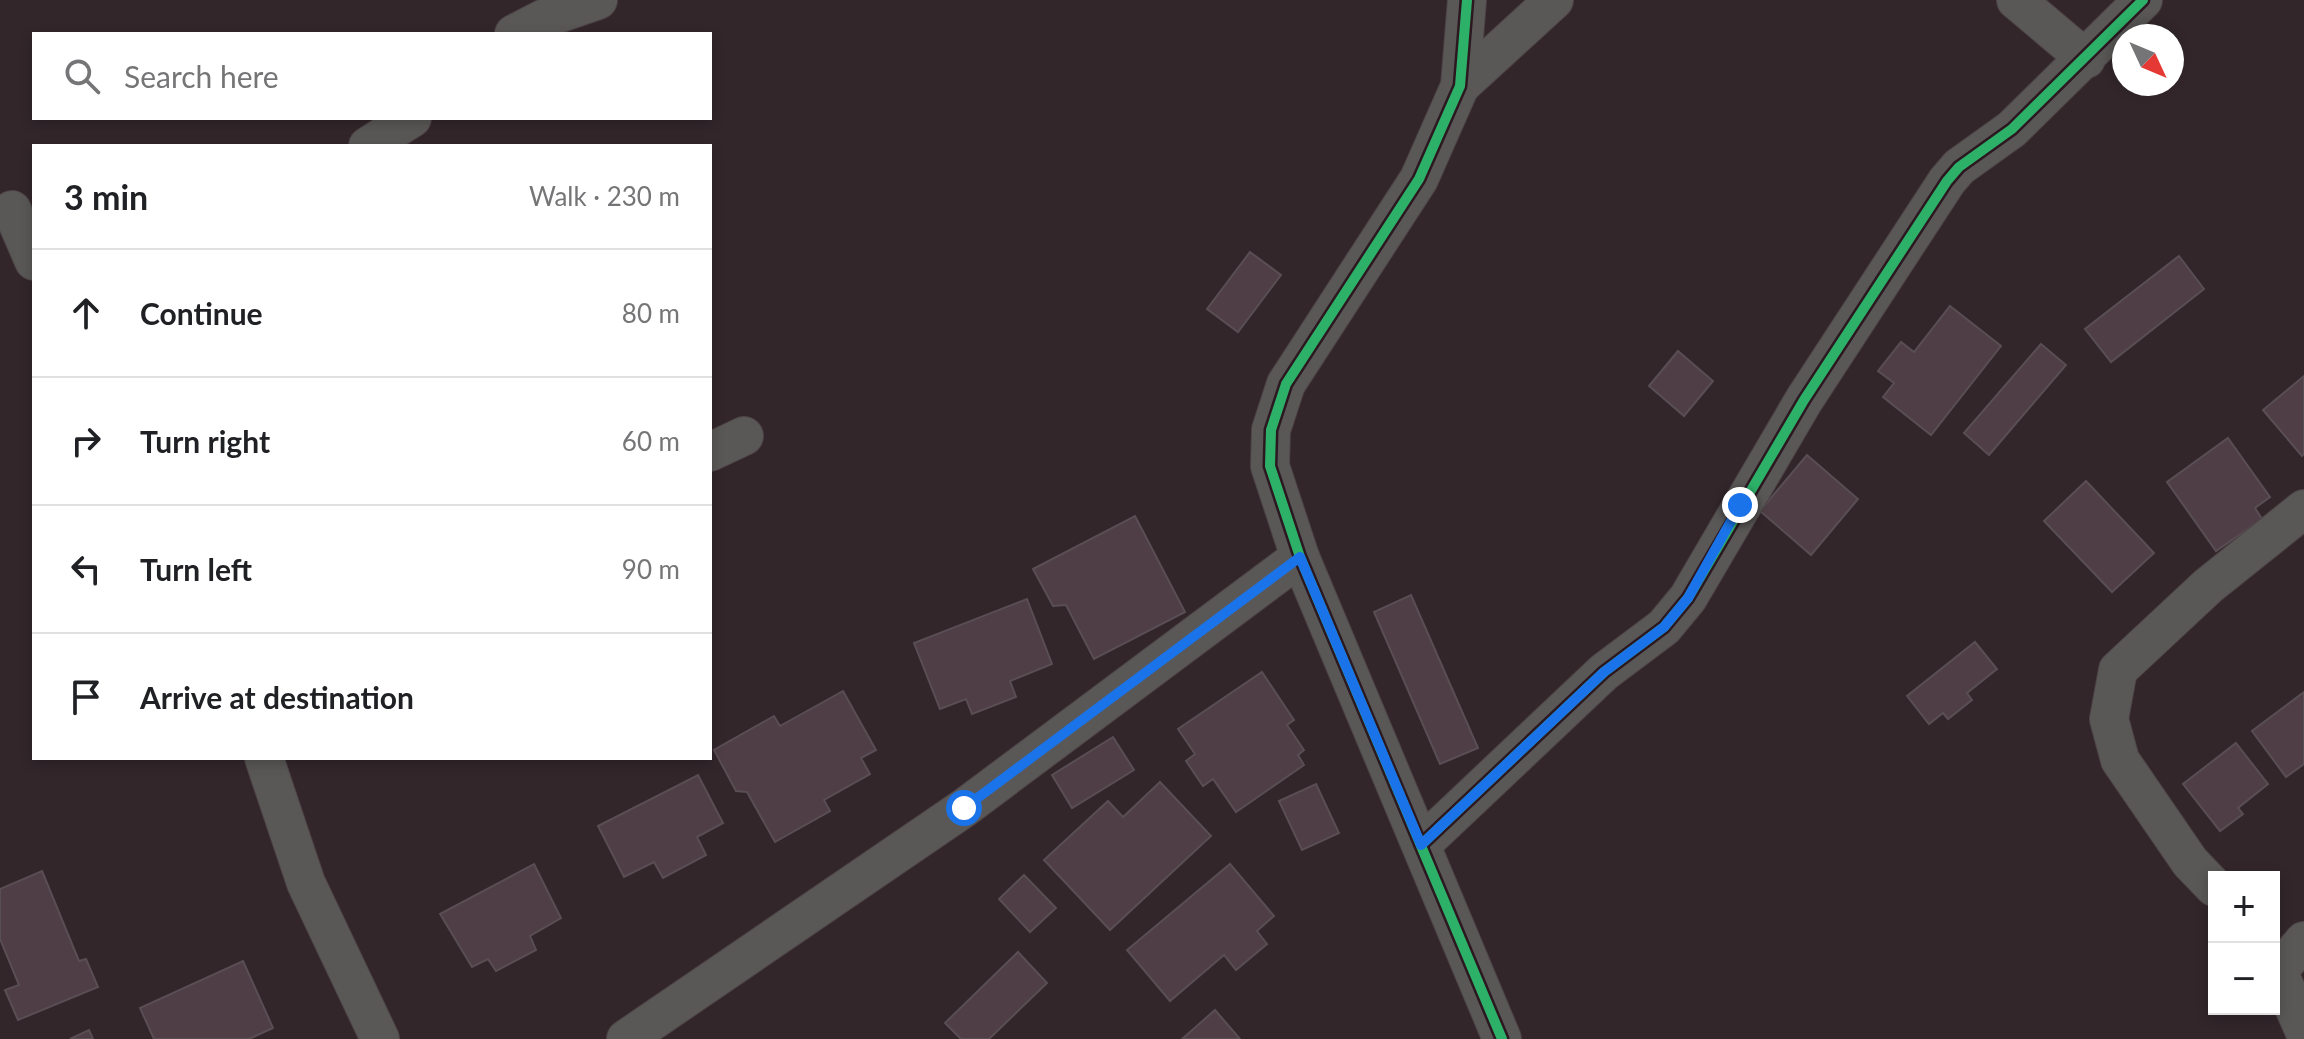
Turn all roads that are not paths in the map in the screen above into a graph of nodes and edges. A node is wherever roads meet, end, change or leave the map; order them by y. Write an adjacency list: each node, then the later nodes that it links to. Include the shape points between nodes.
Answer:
1 (598, 0): 6 (street)
2 (1467, 0): 8 (street)
3 (1554, 0): 8 (street)
4 (2016, 0): 7 (street)
5 (2143, 0): 7 (street)
6 (518, 32)
7 (2086, 59): 18 (street, via 1947,181 1804,400 1688,598 1664,627 1604,672)
8 (1460, 86): 16 (street, via 1419,179 1286,384 1271,430 1270,466)
9 (409, 120): 10 (street)
10 (371, 144)
11 (12, 210): 12 (street)
12 (32, 256)
13 (744, 436): 14 (street)
14 (712, 451)
15 (2304, 509): 19 (street, via 2208,586 2118,670 2109,719 2120,760)
16 (1300, 557): 18 (street); 25 (street, via 964,808)
17 (265, 760): 24 (street, via 306,883)
18 (1421, 845): 26 (street)
19 (2208, 881)
20 (2304, 941): 21 (street)
21 (2280, 964)
22 (2280, 977): 23 (street)
23 (2304, 1030)
24 (380, 1039)
25 (626, 1039)
26 (1502, 1039)

